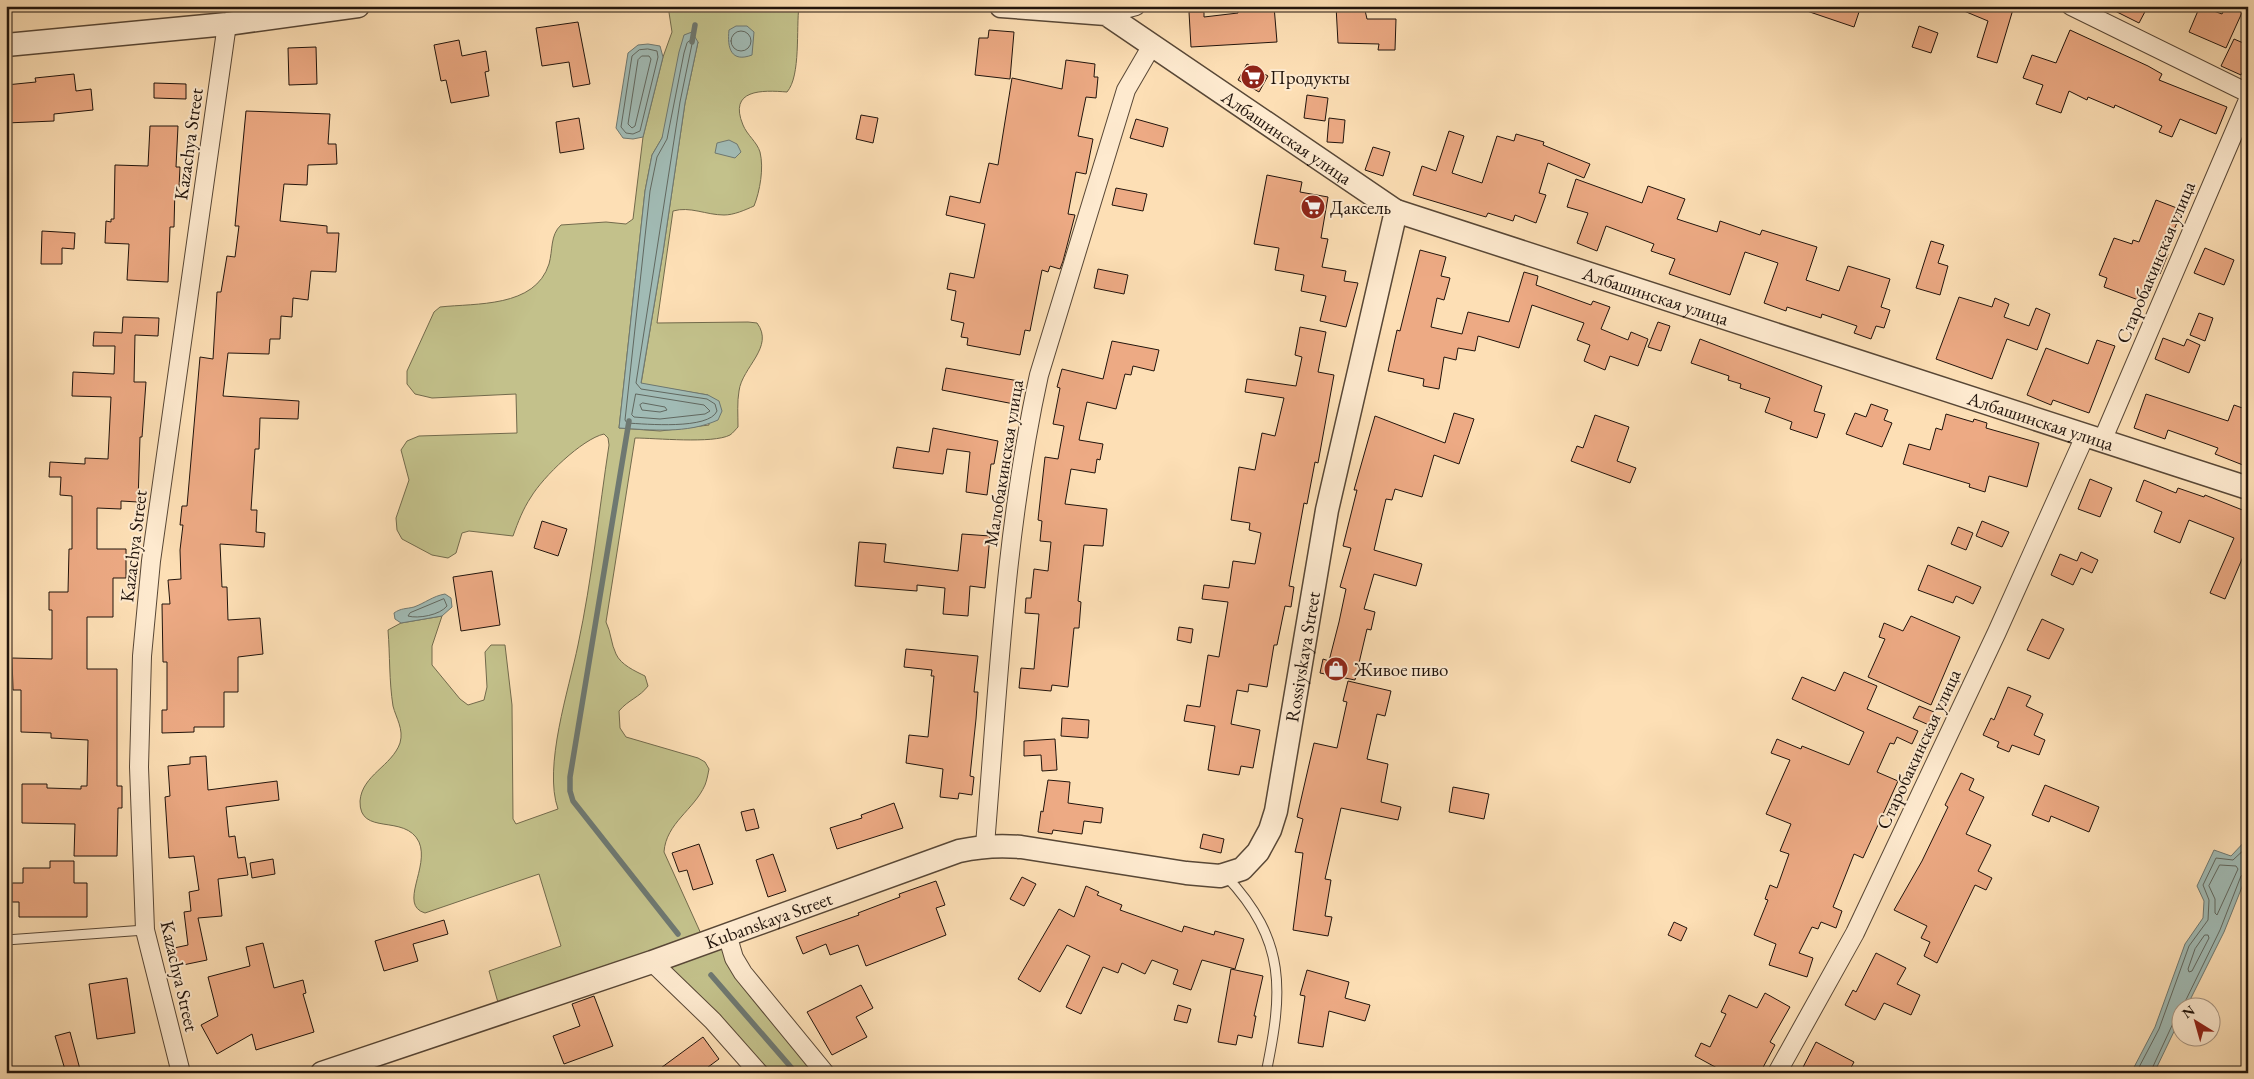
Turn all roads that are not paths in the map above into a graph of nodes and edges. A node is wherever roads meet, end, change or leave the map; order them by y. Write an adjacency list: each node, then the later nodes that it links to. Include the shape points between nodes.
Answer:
1 (358, 6): 6 (street)
2 (1001, 6): 5 (street)
3 (1136, 6): 7 (street)
4 (2071, 6): 11 (street)
5 (1040, 7): 7 (street)
6 (316, 9): 8 (street)
7 (1106, 14): 10 (street, Албашинская улица)
8 (227, 24): 9 (street); 18 (street, Kazachya Street, via 151,562 142,656 139,767)
9 (6, 45)
10 (1151, 47): 13 (street, Албашинская улица); 16 (street, Малобакинская улица, via 1126,90 1039,375 1029,418 1008,569)
11 (2248, 93)
12 (2248, 100): 14 (street, Старобакинская улица)
13 (1396, 210): 14 (street, Албашинская улица); 17 (street, Rossiyskaya Street, via 1327,510 1276,811 1258,852 1242,868)
14 (2093, 438): 15 (street, Албашинская улица); 27 (street, Старобакинская улица, via 1855,933)
15 (2248, 488)
16 (985, 845): 17 (street, Kubanskaya Street, via 1021,847 1186,873); 19 (street, Kubanskaya Street, via 959,851)
17 (1225, 875): 26 (lane, via 1257,913 1273,952 1278,992)
18 (145, 930): 20 (lane); 22 (street, Kazachya Street)
19 (727, 934): 21 (street, Kubanskaya Street); 25 (street, via 734,958 743,973)
20 (6, 940)
21 (652, 962): 23 (street, Kubanskaya Street); 24 (street, via 714,1021)
22 (181, 1073)
23 (322, 1073)
24 (758, 1073)
25 (825, 1073)
26 (1266, 1073)
27 (1777, 1073)

